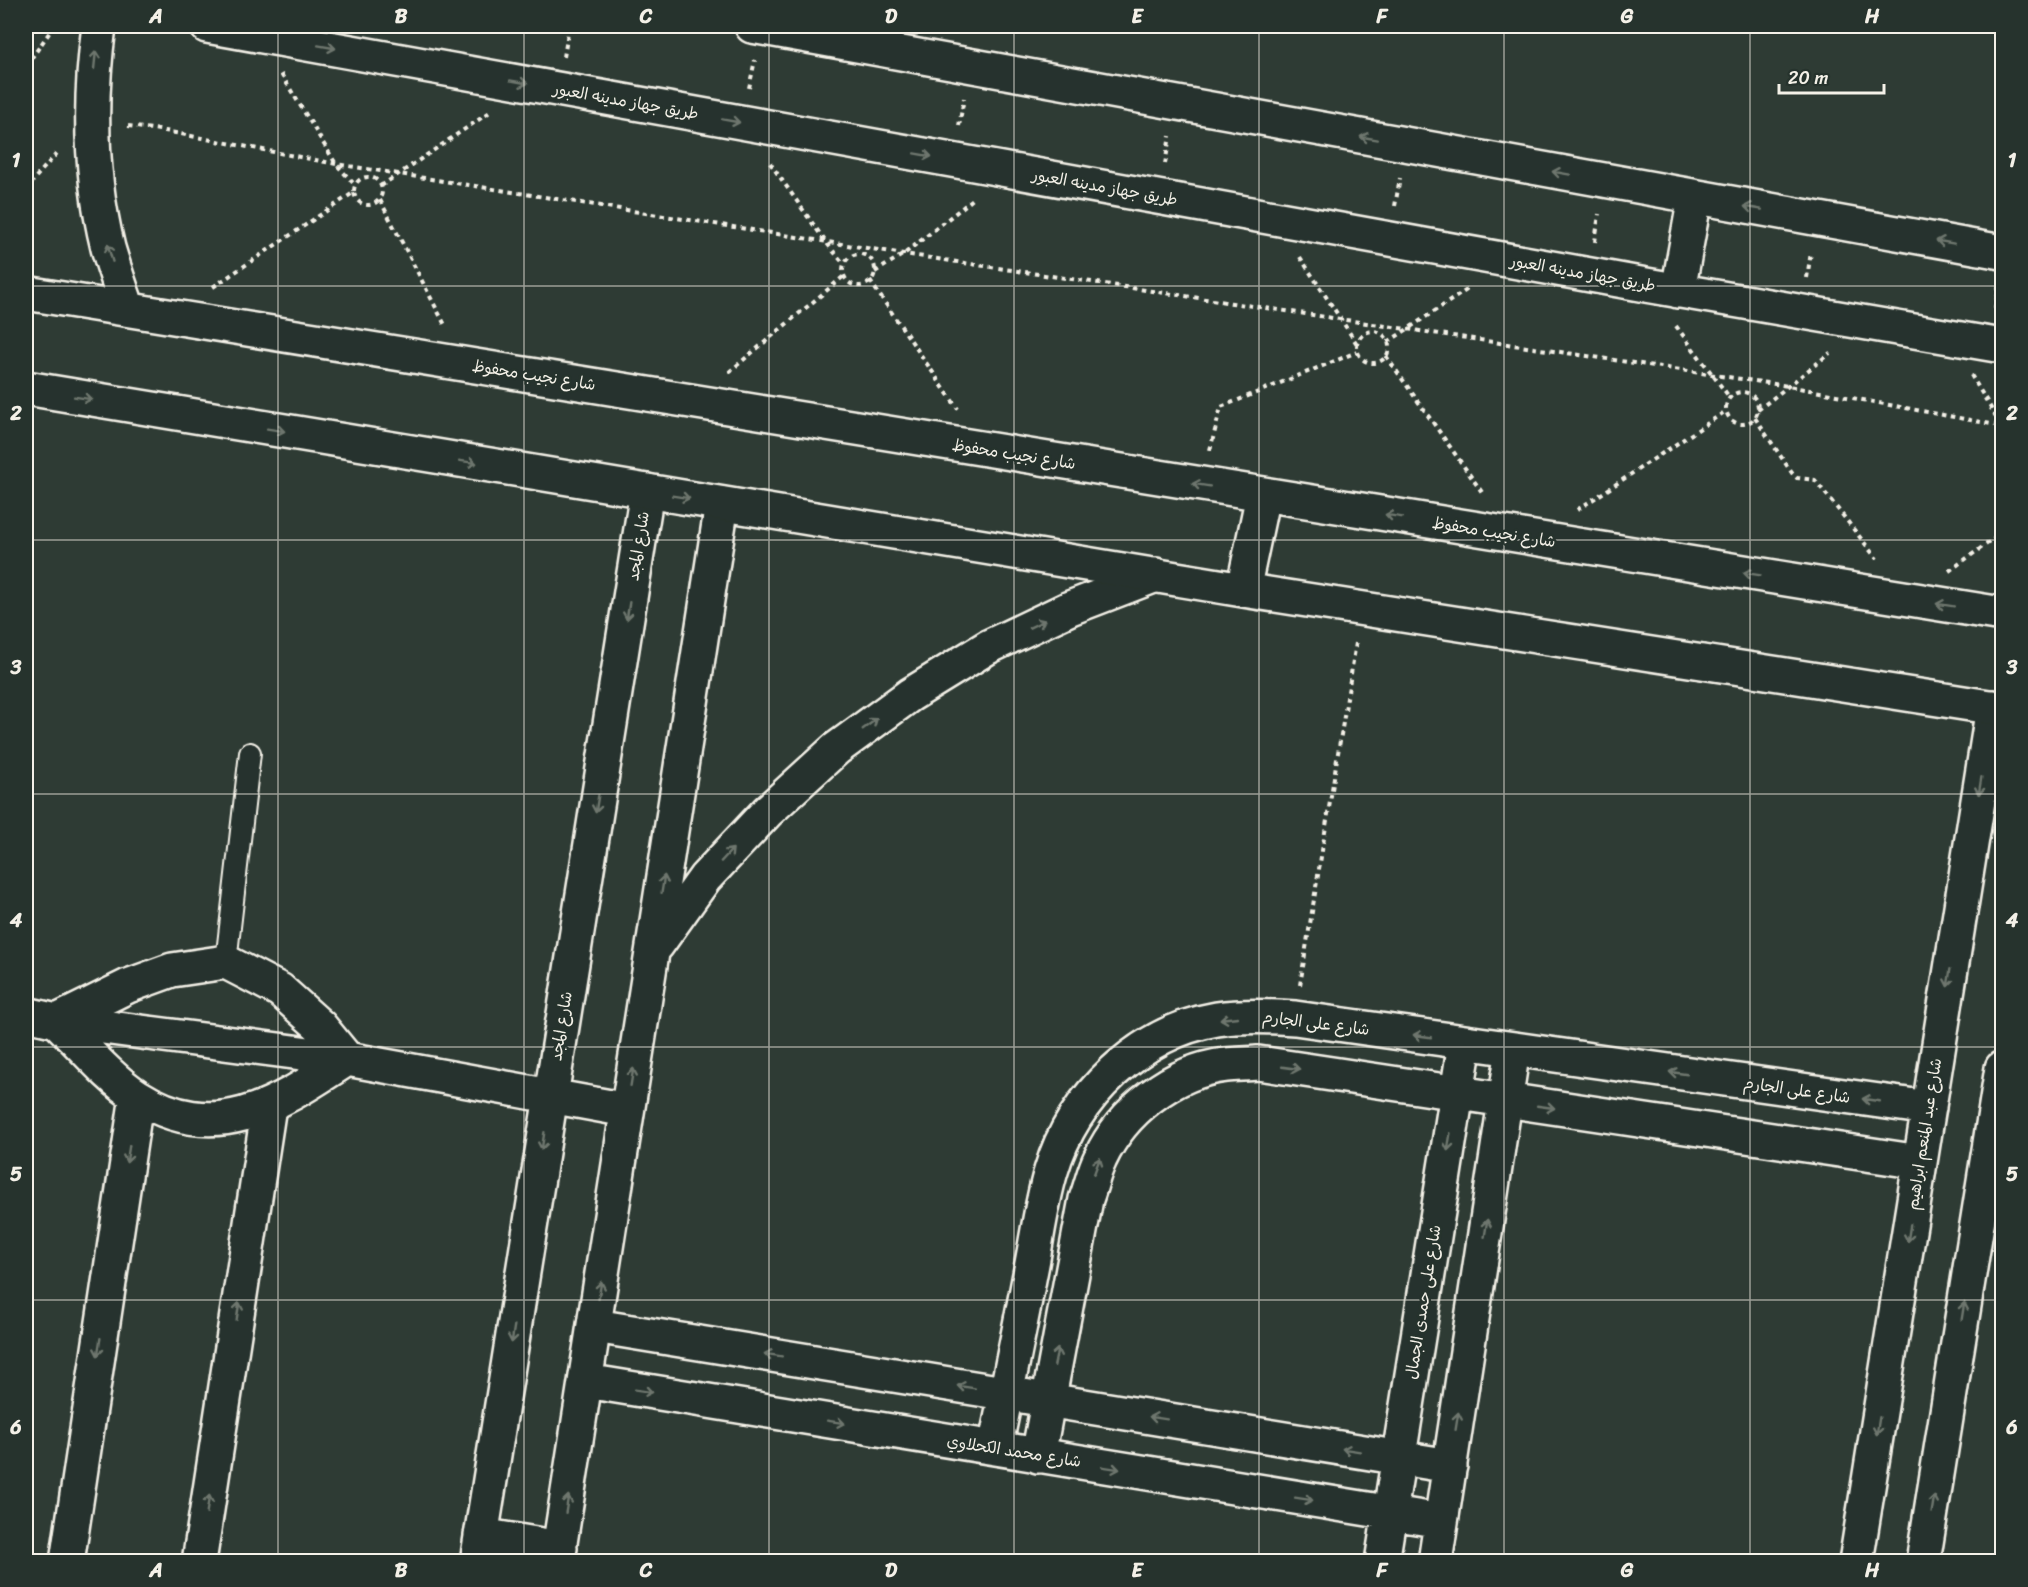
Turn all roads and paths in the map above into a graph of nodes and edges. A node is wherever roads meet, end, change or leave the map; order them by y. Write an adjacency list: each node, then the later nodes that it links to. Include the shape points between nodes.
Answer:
1 (54, 26): 7 (path)
2 (99, 26): 10 (street, one-way to 2)
3 (207, 26): 5 (street, طريق جهاز مدينه العبور)
4 (757, 26): 6 (street); 11 (path)
5 (257, 34): 8 (street, طريق جهاز مدينه العبور, one-way to 8); 14 (path)
6 (970, 65): 9 (street); 13 (path)
7 (26, 66)
8 (531, 84): 11 (street, طريق جهاز مدينه العبور, one-way to 11); 16 (path)
9 (1176, 103): 12 (street, one-way to 9); 21 (path)
10 (92, 122): 14 (path, via 160,130); 39 (street, one-way to 10, via 108,248 96,186)
11 (741, 123): 13 (street, طريق جهاز مدينه العبور, one-way to 13); 27 (path)
12 (1406, 145): 17 (street, one-way to 12); 26 (path)
13 (953, 160): 15 (street, طريق جهاز مدينه العبور)
14 (336, 164): 16 (path); 18 (path)
15 (1010, 170): 21 (street, طريق جهاز مدينه العبور); 28 (path)
16 (401, 175): 19 (path); 27 (path)
17 (1605, 181): 22 (street); 33 (path)
18 (355, 185): 19 (path, via 371,177); 20 (path)
19 (381, 186): 23 (path)
20 (353, 193): 23 (path, via 361,204 368,206); 41 (path)
21 (1160, 197): 24 (street, طريق جهاز مدينه العبور)
22 (1695, 197): 25 (street, one-way to 22); 37 (street)
23 (380, 200): 51 (path)
24 (1274, 218): 26 (street, طريق جهاز مدينه العبور); 42 (path)
25 (1817, 219): 31 (street, one-way to 25); 40 (path)
26 (1389, 238): 29 (street, طريق جهاز مدينه العبور)
27 (825, 241): 28 (path); 30 (path)
28 (904, 254): 32 (path); 42 (path)
29 (1512, 261): 33 (street, طريق جهاز مدينه العبور); 44 (path)
30 (844, 264): 32 (path, via 853,255 861,254 869,257); 34 (path)
31 (2002, 264): 48 (path)
32 (875, 272): 35 (path)
33 (1589, 274): 36 (street, طريق جهاز مدينه العبور)
34 (844, 276): 35 (path, via 856,286); 56 (path)
35 (870, 281): 61 (path)
36 (1646, 285): 37 (street, طريق جهاز مدينه العبور); 52 (path)
37 (1678, 291): 40 (street, طريق جهاز مدينه العبور)
38 (26, 293): 39 (street, شارع نجيب محفوظ)
39 (128, 309): 41 (street, شارع نجيب محفوظ)
40 (1801, 311): 43 (street, طريق جهاز مدينه العبور)
41 (170, 316): 51 (street, شارع نجيب محفوظ)
42 (1341, 320): 44 (path); 47 (path)
43 (1868, 323): 45 (street, طريق جهاز مدينه العبور); 53 (path)
44 (1408, 328): 46 (path); 52 (path)
45 (1947, 336): 48 (street, طريق جهاز مدينه العبور); 60 (path)
46 (1388, 342): 47 (path, via 1375,330 1360,336); 50 (path)
47 (1357, 344): 49 (path)
48 (1996, 345)
49 (1357, 352): 50 (path, via 1370,362); 62 (path, via 1221,407)
50 (1386, 356): 67 (path)
51 (466, 364): 56 (street, شارع نجيب محفوظ)
52 (1713, 375): 53 (path); 55 (path)
53 (1788, 386): 57 (path); 60 (path)
54 (26, 388): 63 (street, one-way to 63)
55 (1730, 398): 57 (path, via 1736,393 1752,395); 58 (path)
56 (693, 401): 61 (street, شارع نجيب محفوظ)
57 (1758, 410): 59 (path)
58 (1726, 411): 59 (path, via 1742,424); 67 (path)
59 (1755, 418): 70 (path, via 1792,473 1797,478 1815,480)
60 (2002, 426)
61 (985, 450): 62 (street, شارع نجيب محفوظ)
62 (1201, 485): 64 (street, شارع نجيب محفوظ, one-way to 62)
63 (647, 491): 65 (street, one-way to 65); 88 (street, شارع المجد, one-way to 88)
64 (1263, 495): 67 (street, شارع نجيب محفوظ, one-way to 64); 69 (street)
65 (723, 504): 68 (street); 75 (street, one-way to 65)
66 (2002, 533): 70 (path)
67 (1523, 537): 70 (street, شارع نجيب محفوظ, one-way to 67)
68 (1156, 575): 69 (street); 75 (street, one-way to 68, via 705,878 768,811 836,749 910,695 988,647 1071,608)
69 (1243, 590): 71 (street)
70 (1910, 599): 72 (street, شارع نجيب محفوظ, one-way to 70)
71 (1361, 609): 73 (street); 78 (path)
72 (2002, 614)
73 (1998, 708): 91 (street, شارع عبد المنعم ابراهيم, one-way to 91)
74 (250, 753): 76 (lane)
75 (653, 951): 92 (street, one-way to 75)
76 (226, 962): 79 (street, via 172,970 128,986); 83 (street, via 280,990 320,1026)
77 (26, 1014): 79 (street)
78 (1294, 1018): 80 (street, شارع على الجارم, one-way to 80, via 1255,1015 1216,1019); 81 (street, شارع على الجارم, one-way to 78)
79 (57, 1021): 83 (street); 87 (street)
80 (1178, 1030): 85 (street); 98 (street, شارع على الجارم, via 1135,1053 1098,1085 1070,1125 1051,1170)
81 (1465, 1042): 82 (street, شارع على الجارم); 86 (street, شارع على حمدى الجمال)
82 (1513, 1049): 89 (street); 91 (street, شارع على الجارم, one-way to 82)
83 (347, 1059): 88 (street); 90 (street)
84 (2002, 1068): 93 (street)
85 (1191, 1074): 86 (street, one-way to 86, via 1224,1065 1258,1063); 99 (street, one-way to 85, via 1086,1199 1100,1159 1123,1123 1154,1094)
86 (1456, 1094): 89 (street); 102 (street, شارع على حمدى الجمال, one-way to 102)
87 (137, 1096): 90 (street, via 179,1116 225,1119); 108 (street, one-way to 108)
88 (550, 1096): 92 (street); 106 (street, شارع المجد, one-way to 106)
89 (1505, 1101): 94 (street, one-way to 94); 103 (street, one-way to 89)
90 (269, 1106): 109 (street, one-way to 90)
91 (1929, 1108): 94 (street, شارع عبد المنعم ابراهيم)
92 (627, 1110): 96 (street, one-way to 92)
93 (1998, 1123): 95 (street)
94 (1920, 1162): 112 (street, شارع عبد المنعم ابراهيم, one-way to 112)
95 (1994, 1177): 113 (street, one-way to 95)
96 (595, 1326): 97 (street); 98 (street, one-way to 96)
97 (586, 1381): 100 (street, شارع محمد الكحلاوي, one-way to 100); 107 (street, one-way to 97)
98 (1007, 1393): 99 (street); 100 (street, شارع على الجارم)
99 (1048, 1400): 101 (street); 102 (street, one-way to 99)
100 (995, 1448): 101 (street, شارع محمد الكحلاوي)
101 (1038, 1455): 104 (street, شارع محمد الكحلاوي, one-way to 104)
102 (1399, 1458): 103 (street); 104 (street, شارع على حمدى الجمال)
103 (1450, 1466): 105 (street)
104 (1390, 1513): 105 (street, شارع محمد الكحلاوي); 110 (street, شارع على حمدى الجمال)
105 (1441, 1521): 111 (street)
106 (479, 1548): 107 (street)
107 (558, 1555)
108 (67, 1562)
109 (200, 1562)
110 (1382, 1562)
111 (1435, 1562)
112 (1856, 1562)
113 (1923, 1562)

